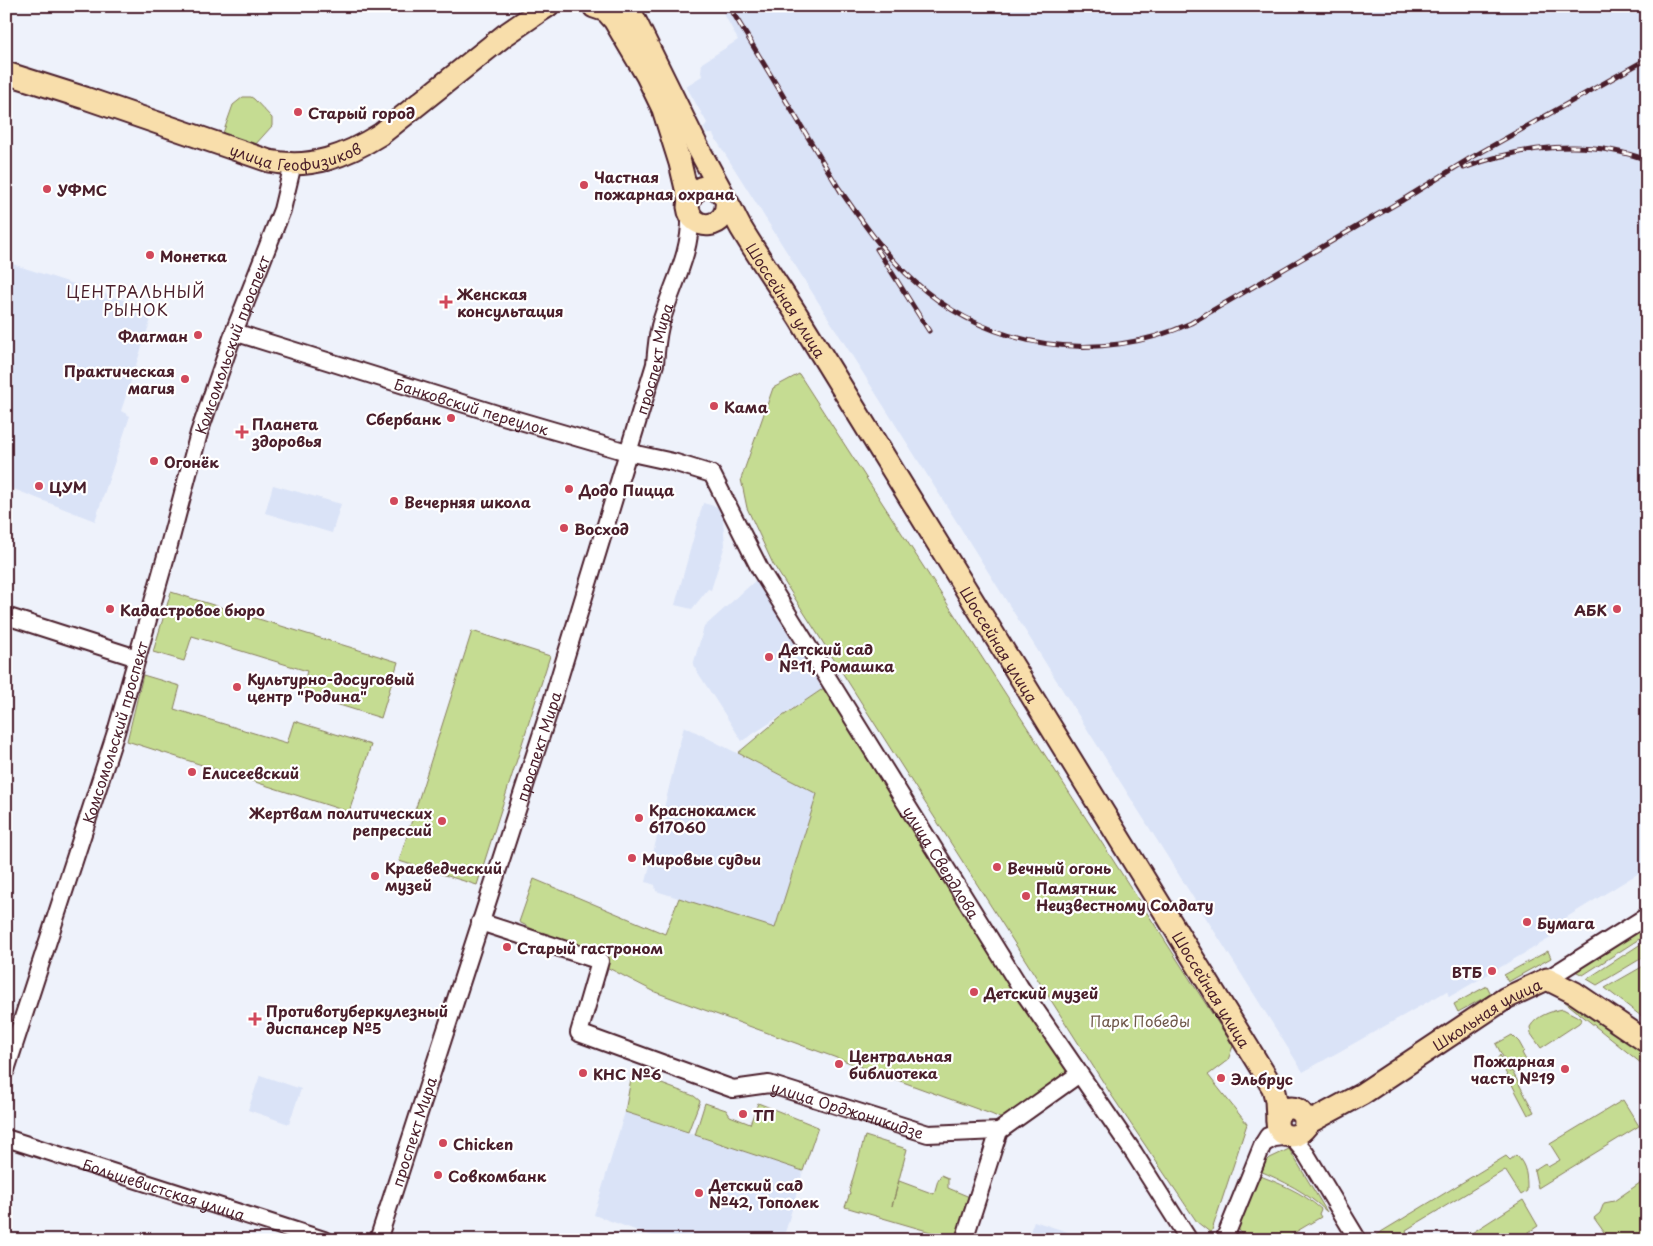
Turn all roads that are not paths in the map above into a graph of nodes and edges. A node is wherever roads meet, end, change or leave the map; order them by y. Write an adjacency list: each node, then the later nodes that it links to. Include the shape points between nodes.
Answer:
1 (601, 6): 4 (main road)
2 (628, 6): 7 (main road, Шоссейная улица)
3 (546, 7): 6 (main road, улица Геофизиков, via 364,145 321,162)
4 (593, 7): 8 (main road, via 606,12 614,20 656,95 676,146)
5 (6, 73): 6 (main road, улица Геофизиков, via 236,151)
6 (293, 164): 12 (street, Комсомольский проспект, via 282,210)
7 (725, 197): 8 (main road, via 713,187 701,188 691,195); 9 (main road, via 726,212); 10 (main road, Шоссейная улица)
8 (690, 208): 9 (main road, via 699,223); 11 (street, проспект Мира)
9 (712, 224): 10 (main road, via 727,224); 11 (street, проспект Мира)
10 (744, 232): 23 (main road, Шоссейная улица)
11 (686, 251): 13 (street, проспект Мира, via 660,326 655,364)
12 (234, 332): 13 (street, Банковский переулок); 16 (street, Комсомольский проспект, via 199,433)
13 (627, 452): 14 (street, Банковский переулок); 18 (street, проспект Мира, via 550,708)
14 (712, 474): 22 (street, улица Свердлова, via 760,569 1020,987)
15 (6, 616): 16 (street)
16 (137, 658): 21 (street, Комсомольский проспект, via 100,783)
17 (1647, 916): 19 (street, Школьная улица)
18 (480, 922): 27 (street, улица Орджоникидзе, via 600,961 579,1033 733,1089 769,1084 928,1134); 32 (street, проспект Мира)
19 (1547, 979): 20 (main road, via 1574,993); 25 (main road, Школьная улица, via 1506,998 1362,1094)
20 (1647, 1042)
21 (6, 1070)
22 (1079, 1074): 27 (street); 34 (street, улица Свердлова)
23 (1273, 1088): 24 (main road); 26 (main road)
24 (1297, 1109): 25 (main road); 26 (main road, via 1283,1110); 28 (main road, via 1304,1116 1305,1125)
25 (1327, 1112): 28 (main road, Школьная улица)
26 (1277, 1120): 28 (main road, via 1282,1133); 30 (street)
27 (999, 1131): 33 (street)
28 (1297, 1133): 30 (street); 36 (street, via 1306,1154)
29 (6, 1138): 31 (street, Большевистская улица)
30 (1263, 1144): 35 (street)
31 (324, 1240)
32 (378, 1240)
33 (964, 1240)
34 (1189, 1240)
35 (1224, 1240)
36 (1358, 1240)

